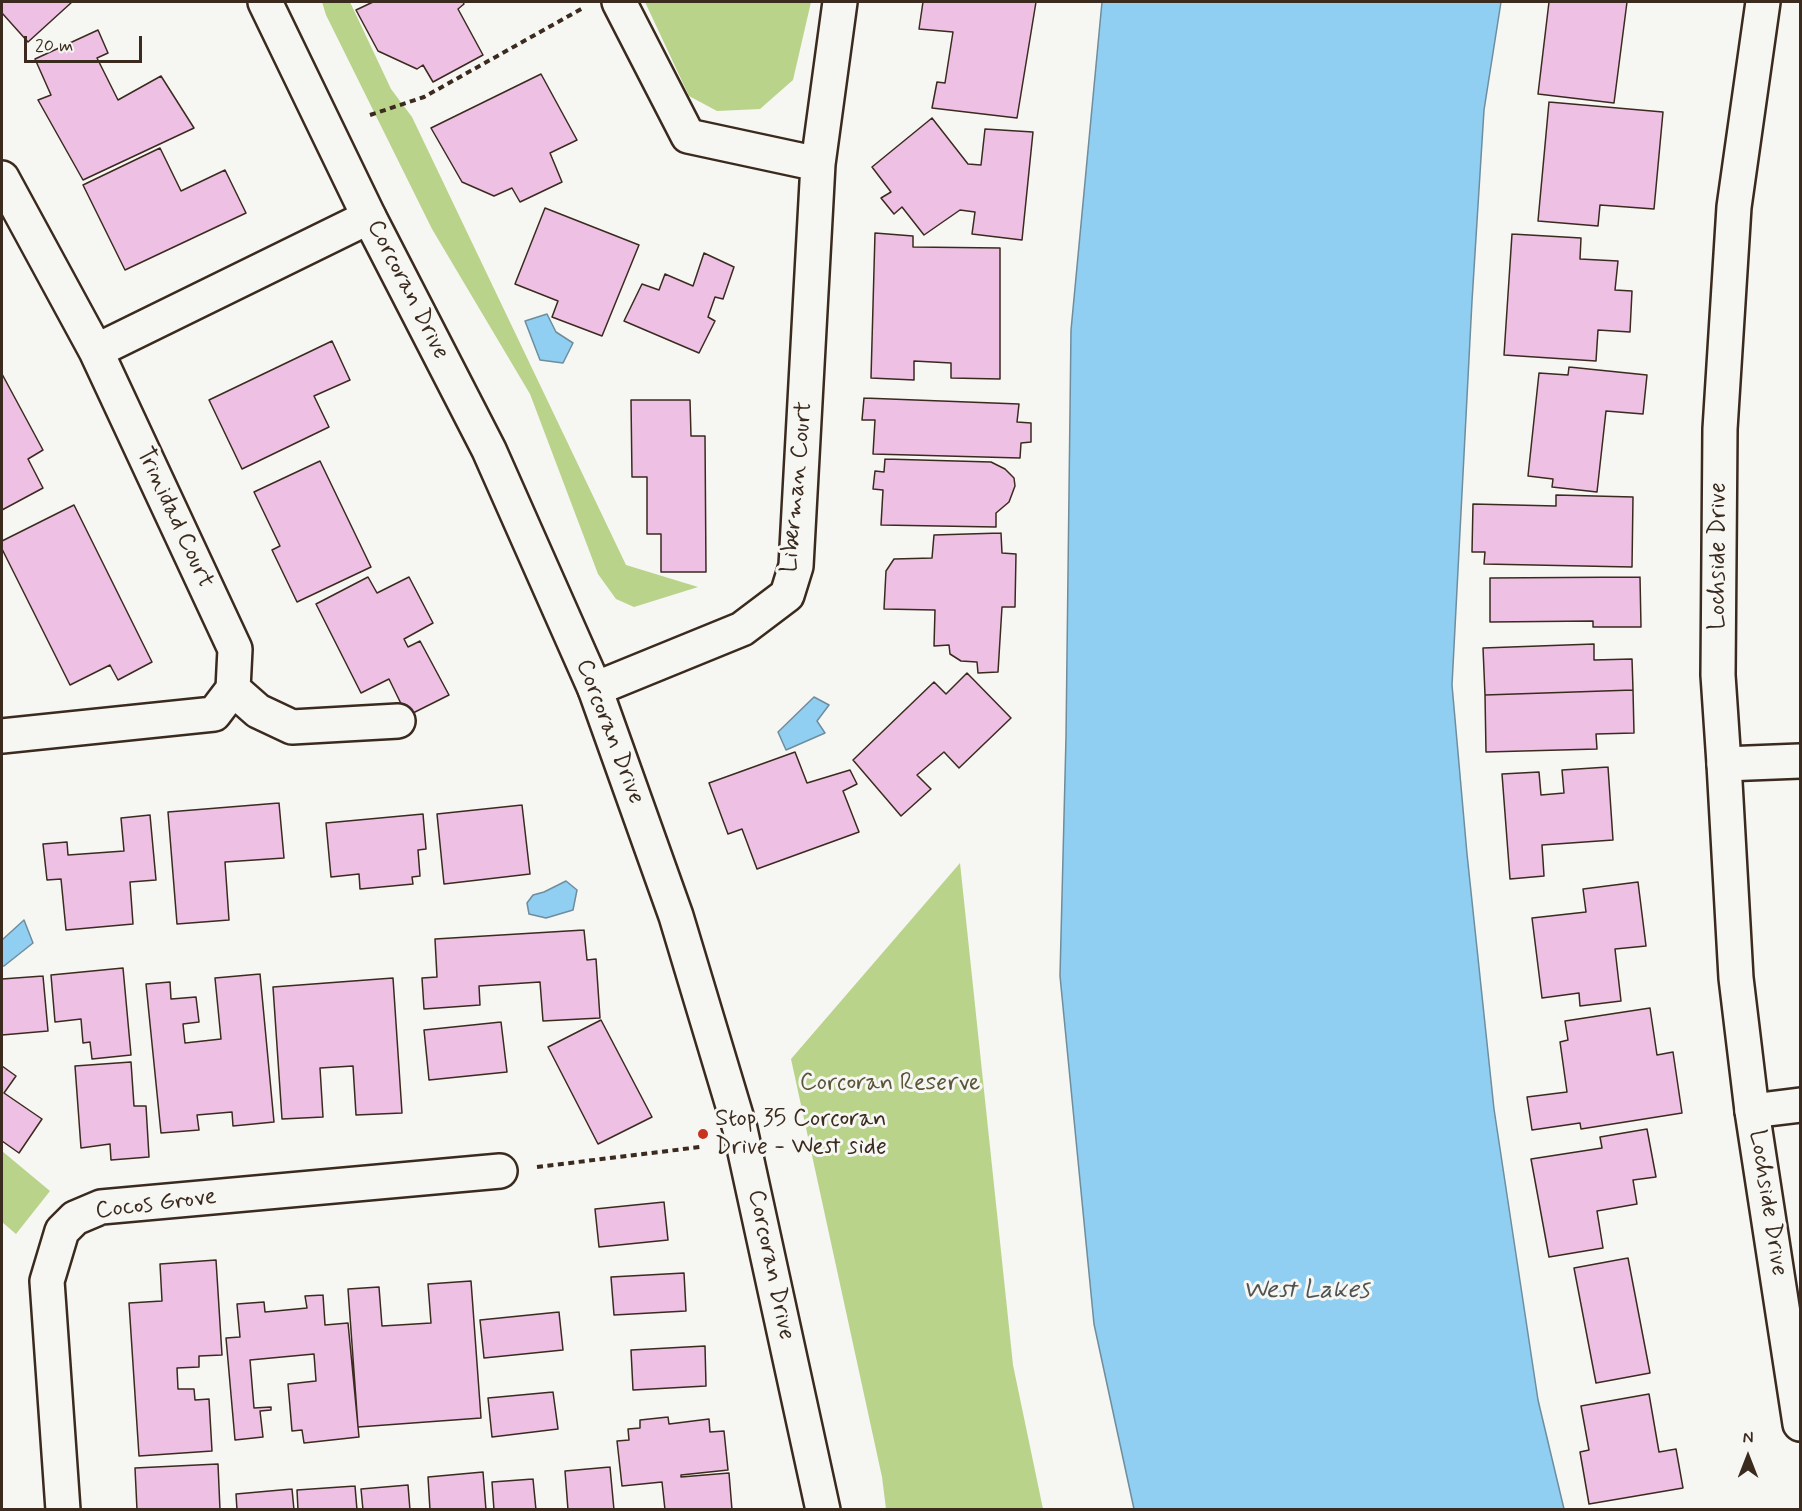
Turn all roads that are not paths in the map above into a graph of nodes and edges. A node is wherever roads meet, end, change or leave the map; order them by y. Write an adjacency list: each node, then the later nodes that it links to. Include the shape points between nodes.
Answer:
1 (265, 2): 7 (street, Corcoran Drive)
2 (619, 2): 5 (street, via 688,135)
3 (840, 2): 5 (street, Liberman Court)
4 (1763, 2): 14 (street, Lochside Drive, via 1734,207 1720,429 1718,675)
5 (818, 164): 10 (street, Liberman Court, via 796,566 787,595 742,629)
6 (2, 177): 8 (street, Trinidad Court)
7 (369, 217): 8 (street); 10 (street, Corcoran Drive, via 489,450)
8 (96, 351): 9 (street, Trinidad Court, via 235,649)
9 (233, 689): 11 (street, via 258,711 292,728); 12 (street, via 214,714)
10 (595, 689): 21 (street, Corcoran Drive, via 676,916 740,1129)
11 (398, 721)
12 (2, 736)
13 (1800, 761): 14 (street)
14 (1725, 764): 16 (street, Lochside Drive, via 1736,978)
15 (1800, 1105): 16 (street, Lochside Drive)
16 (1752, 1111): 18 (street, Lochside Drive)
17 (500, 1171): 20 (street, Cocos Grove, via 101,1208 75,1218 62,1231 47,1281)
18 (1791, 1293): 19 (street, Lochside Drive)
19 (1800, 1424)
20 (63, 1509)
21 (823, 1509)

